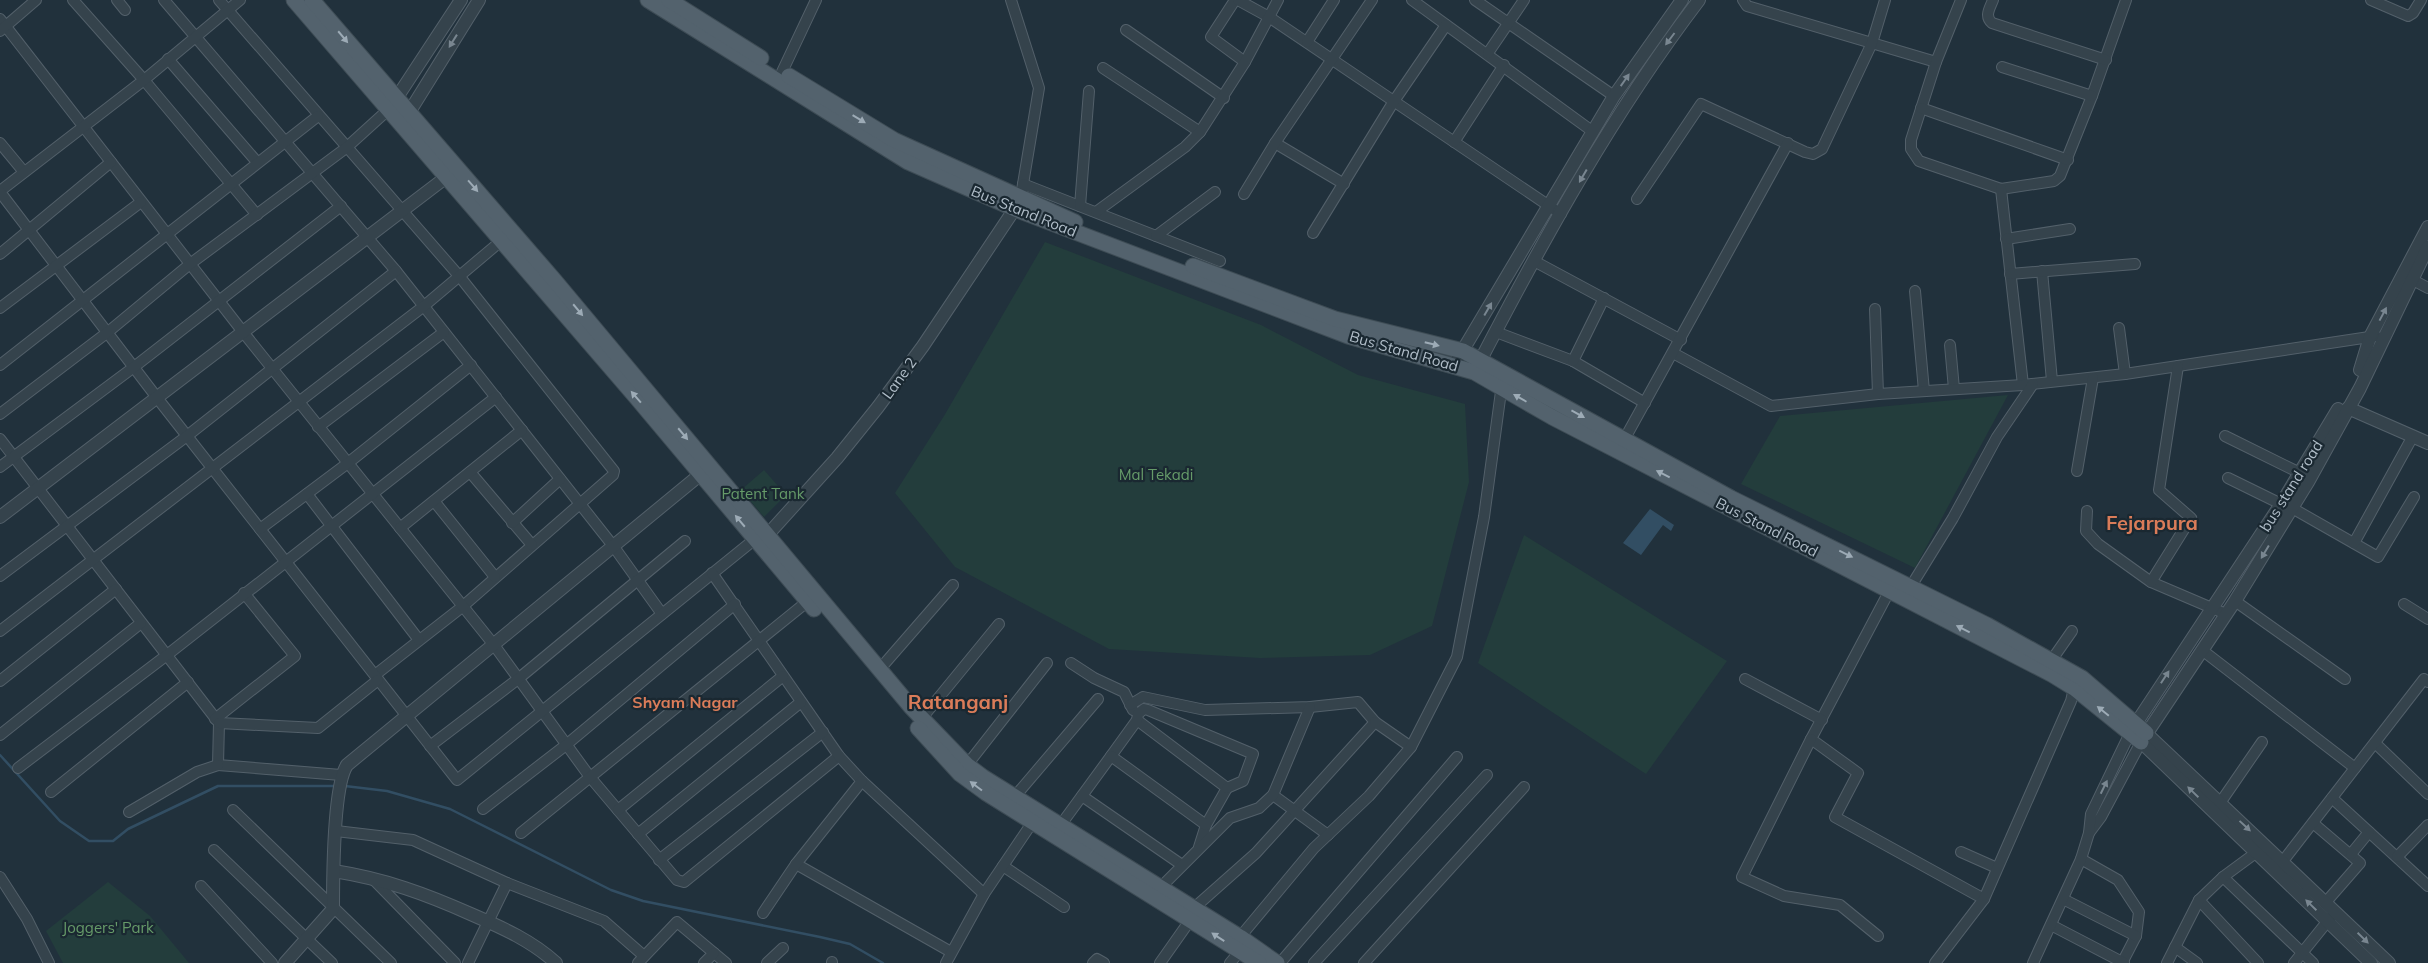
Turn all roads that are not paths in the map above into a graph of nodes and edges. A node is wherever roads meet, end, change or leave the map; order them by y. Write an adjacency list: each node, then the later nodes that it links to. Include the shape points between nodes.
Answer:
1 (36, 0): 37 (street)
2 (73, 0): 52 (street)
3 (117, 0): 31 (street)
4 (164, 0): 39 (street)
5 (219, 0): 32 (street)
6 (240, 0): 32 (street)
7 (294, 0): 58 (main road)
8 (312, 0): 58 (main road, one-way to 58)
9 (479, 0): 34 (street)
10 (648, 0): 83 (main road, Bus Stand Road, via 895,155)
11 (669, 0): 51 (main road, Bus Stand Road)
12 (816, 0): 51 (street)
13 (1011, 0): 83 (street, via 1039,88)
14 (1237, 0): 33 (street); 46 (street, via 1211,37)
15 (1278, 0): 33 (street)
16 (1334, 0): 40 (street)
17 (1372, 0): 44 (street)
18 (1412, 0): 36 (street)
19 (1475, 0): 35 (street)
20 (1524, 0): 35 (street)
21 (1682, 0): 54 (street, one-way to 21)
22 (1699, 0): 91 (street, one-way to 91, via 1621,109)
23 (1743, 0): 41 (street, via 1747,6)
24 (1885, 0): 41 (street)
25 (1961, 0): 47 (street)
26 (1993, 0): 45 (street, via 1988,14 1992,23)
27 (2126, 0): 45 (street)
28 (2371, 0): 29 (street, via 2408,16)
29 (2421, 0)
30 (458, 5): 34 (street); 58 (street)
31 (125, 10)
32 (228, 11): 39 (street); 60 (street)
33 (1269, 17): 40 (street); 46 (street)
34 (467, 19): 61 (street, one-way to 61)
35 (1508, 23): 42 (street); 54 (street)
36 (1446, 24): 42 (street); 57 (street)
37 (2, 25): 62 (street)
38 (1126, 30): 56 (street)
39 (195, 36): 43 (street); 65 (street)
40 (1307, 42): 44 (street)
41 (1872, 43): 47 (street); 69 (street, via 1822,149 1813,154)
42 (1488, 53): 48 (street)
43 (168, 59): 52 (street); 73 (street)
44 (1332, 60): 57 (street); 68 (street)
45 (2106, 60): 55 (street)
46 (1246, 62): 56 (street)
47 (1936, 62): 59 (street)
48 (1504, 65): 63 (street); 66 (street)
49 (2002, 67): 55 (street)
50 (1103, 68): 64 (street)
51 (782, 72): 83 (main road, Bus Stand Road, one-way to 83, via 894,140)
52 (144, 80): 62 (street); 77 (street)
53 (1089, 90): 87 (street)
54 (1614, 96): 63 (street)
55 (2092, 96): 71 (street)
56 (1224, 98): 64 (street)
57 (1394, 102): 66 (street); 78 (street)
58 (393, 104): 61 (main road); 70 (street)
59 (1922, 108): 71 (street); 79 (street, via 1911,140 1911,149 1919,161)
60 (318, 116): 65 (street); 70 (street)
61 (405, 119): 75 (main road)
62 (83, 125): 72 (street); 74 (street)
63 (1592, 131): 88 (street)
64 (1200, 132): 90 (street, via 1185,147)
65 (286, 140): 73 (street); 76 (street)
66 (1454, 142): 88 (street)
67 (0, 143): 74 (street)
68 (1275, 143): 78 (street); 82 (street)
69 (1788, 143): 84 (street, via 1700,104); 129 (street)
70 (346, 148): 76 (street); 89 (street)
71 (2068, 160): 79 (street, via 2054,181)
72 (111, 162): 85 (street); 95 (street)
73 (257, 162): 77 (street)
74 (24, 172): 80 (street)
75 (452, 172): 89 (street); 101 (main road); 167 (main road, one-way to 167)
76 (313, 173): 86 (street); 92 (street)
77 (230, 183): 92 (street); 96 (street)
78 (1344, 184): 97 (street)
79 (2001, 189): 100 (street)
80 (0, 192): 95 (street)
81 (1215, 192): 98 (street)
82 (1244, 194)
83 (1020, 197): 87 (street); 131 (main road, Bus Stand Road, one-way to 131, via 1079,223 1335,319); 136 (main road, Bus Stand Road, via 1348,336); 187 (street, Lane 2, via 923,346 883,400 837,458)
84 (1637, 199)
85 (141, 202): 96 (street); 108 (street)
86 (341, 206): 99 (street); 118 (street)
87 (1080, 206): 90 (street)
88 (1549, 206): 91 (street); 131 (street, one-way to 88)
89 (401, 211): 99 (street); 112 (street)
90 (1096, 212): 98 (street)
91 (1561, 214): 105 (street)
92 (257, 215): 106 (street)
93 (2428, 227): 128 (street, bus stand road, one-way to 93)
94 (2070, 229): 100 (street)
95 (31, 230): 103 (street); 108 (street)
96 (166, 233): 106 (street); 116 (street)
97 (1313, 233)
98 (1156, 236): 104 (street)
99 (367, 239): 109 (street); 124 (street)
100 (2006, 239): 111 (street)
101 (501, 241): 112 (street); 167 (main road, one-way to 101)
102 (2428, 246): 113 (street, bus stand road)
103 (0, 254)
104 (1220, 261)
105 (1534, 261): 117 (street); 126 (street)
106 (190, 264): 118 (street); 123 (street)
107 (2135, 264): 110 (street)
108 (57, 265): 116 (street); 120 (street)
109 (396, 271): 119 (street); 140 (street)
110 (2042, 271): 111 (street); 144 (street)
111 (2010, 274): 145 (street)
112 (460, 277): 119 (street); 178 (street, via 614,471)
113 (2411, 279): 114 (street); 127 (street, bus stand road)
114 (2428, 288)
115 (1915, 291): 147 (street)
116 (83, 298): 123 (street); 134 (street)
117 (1604, 298): 129 (street); 133 (street)
118 (219, 302): 124 (street); 139 (street)
119 (424, 306): 125 (street); 151 (street)
120 (0, 308)
121 (1875, 309): 148 (street)
122 (2119, 328): 141 (street)
123 (108, 332): 139 (street); 154 (street)
124 (243, 332): 140 (street); 150 (street)
125 (444, 332): 135 (street); 155 (street)
126 (1496, 332): 133 (street); 137 (street)
127 (2384, 334): 128 (street); 153 (street, bus stand road)
128 (2370, 337): 138 (street); 170 (street, bus stand road, via 2359,374)
129 (1681, 340): 132 (street)
130 (1950, 345): 146 (street)
131 (1463, 351): 136 (street); 137 (main road, Bus Stand Road)
132 (1673, 353): 148 (street, via 1771,406); 152 (street)
133 (1573, 361): 152 (street)
134 (0, 365)
135 (470, 365): 149 (street); 164 (street)
136 (1454, 365): 137 (main road, Bus Stand Road)
137 (1477, 366): 143 (main road, Bus Stand Road)
138 (2178, 366): 141 (street); 198 (street, via 2159,490 2192,518)
139 (134, 367): 150 (street); 163 (street)
140 (271, 368): 151 (street); 157 (street)
141 (2125, 374): 142 (street)
142 (2093, 378): 144 (street); 168 (street)
143 (1503, 380): 161 (main road, Bus Stand Road, one-way to 161); 200 (main road, Bus Stand Road, one-way to 143, via 1552,417); 254 (street, via 1484,517 1457,657)
144 (2052, 381): 145 (street)
145 (2028, 385): 146 (street); 202 (street)
146 (1954, 389): 147 (street)
147 (1924, 391): 148 (street)
148 (1878, 394)
149 (496, 397): 156 (street); 174 (street)
150 (158, 399): 157 (street); 173 (street)
151 (298, 401): 155 (street); 166 (street)
152 (1645, 403): 161 (street)
153 (2348, 408): 159 (street); 179 (street, bus stand road)
154 (0, 414)
155 (318, 427): 164 (street)
156 (522, 430): 169 (street); 172 (street)
157 (187, 436): 166 (street); 183 (street)
158 (2225, 436): 170 (street)
159 (2413, 436): 162 (street); 189 (street)
160 (0, 439): 163 (street)
161 (1624, 440): 200 (main road, Bus Stand Road, one-way to 200)
162 (2428, 443)
163 (14, 457): 165 (street); 173 (street)
164 (348, 463): 174 (street); 175 (street)
165 (0, 467)
166 (212, 468): 186 (street); 192 (street)
167 (706, 470): 187 (main road); 191 (street)
168 (2077, 471)
169 (470, 472): 177 (street); 182 (street)
170 (2300, 473): 179 (street, bus stand road)
171 (2228, 478): 179 (street)
172 (560, 479): 178 (street); 182 (street)
173 (38, 489): 181 (street); 183 (street)
174 (371, 493): 184 (street); 185 (street)
175 (307, 494): 184 (street); 186 (street)
176 (2414, 497): 189 (street, via 2378,557)
177 (434, 501): 185 (street); 196 (street)
178 (579, 503): 190 (street); 191 (street)
179 (2287, 506): 189 (street); 205 (street, bus stand road, one-way to 205); 209 (street, bus stand road)
180 (2086, 511): 198 (street, via 2086,531 2091,538)
181 (0, 517)
182 (512, 523): 190 (street)
183 (66, 525): 192 (street); 195 (street)
184 (331, 525): 193 (street); 217 (street)
185 (400, 528): 208 (street)
186 (260, 529): 193 (street)
187 (760, 540): 194 (street); 204 (main road); 225 (main road)
188 (685, 541): 197 (street)
189 (2354, 543)
190 (532, 545): 196 (street)
191 (614, 547): 197 (street); 219 (street)
192 (93, 560): 201 (street); 216 (street)
193 (285, 561): 203 (street); 227 (street)
194 (712, 572): 206 (street); 210 (street)
195 (0, 576)
196 (495, 577): 208 (street)
197 (638, 579): 210 (street); 228 (street)
198 (2151, 582): 209 (street)
199 (953, 585): 225 (street)
200 (1892, 585): 202 (main road, Bus Stand Road); 243 (street)
201 (116, 589): 213 (street); 231 (street)
202 (1908, 592): 222 (main road, Bus Stand Road); 234 (main road, Bus Stand Road, one-way to 202)
203 (244, 593): 221 (street); 244 (street, via 295,656)
204 (808, 601): 218 (street); 273 (main road, one-way to 204, via 960,774)
205 (2235, 601): 211 (street, bus stand road); 230 (street)
206 (735, 604): 218 (street); 252 (street)
207 (2404, 604): 212 (street)
208 (462, 607): 217 (street); 219 (street)
209 (2211, 608): 211 (street); 247 (street, bus stand road, one-way to 209)
210 (662, 614): 239 (street)
211 (2226, 614): 220 (street, bus stand road)
212 (2428, 619)
213 (141, 622): 221 (street); 248 (street)
214 (999, 624): 242 (street)
215 (2072, 630): 222 (street)
216 (0, 632)
217 (419, 640): 227 (street)
218 (759, 641): 226 (street); 263 (street)
219 (494, 645): 228 (street); 240 (street)
220 (2202, 650): 247 (street, bus stand road); 261 (street)
221 (167, 655): 232 (street); 260 (street)
222 (2051, 661): 247 (main road, Bus Stand Road, via 2082,678)
223 (1047, 663): 259 (street)
224 (1070, 663): 237 (street, via 1124,692)
225 (879, 670): 242 (main road)
226 (783, 676): 236 (street); 277 (street)
227 (376, 677): 240 (street); 244 (street, via 318,728)
228 (518, 678): 239 (street); 253 (street)
229 (1745, 679): 243 (street)
230 (2344, 679)
231 (0, 681)
232 (188, 682): 244 (street); 268 (street)
233 (2428, 682): 251 (street, via 2424,679)
234 (2074, 688): 247 (main road, Bus Stand Road, one-way to 234); 302 (street)
235 (1098, 699): 273 (street)
236 (801, 702): 246 (street); 288 (street)
237 (1130, 705): 238 (street, via 1145,697 1205,710); 241 (street)
238 (1310, 707): 245 (street, via 1358,702); 271 (street)
239 (542, 712): 252 (street); 253 (street, via 457,780)
240 (407, 716): 253 (street); 264 (street, via 346,765)
241 (1137, 717): 256 (street); 267 (street); 267 (street, via 1144,709 1148,710 1253,754 1243,781)
242 (922, 718): 259 (main road)
243 (1822, 720): 249 (street)
244 (217, 721): 258 (street)
245 (1376, 722): 254 (street); 278 (street)
246 (823, 732): 255 (street); 297 (street)
247 (2138, 733): 274 (street); 291 (street, one-way to 247); 296 (street, via 2101,817 2089,833)
248 (0, 735)
249 (1811, 739): 312 (street, via 1858,773 1834,816); 323 (street, via 1742,877 1784,896 1840,905)
250 (2262, 742): 274 (street)
251 (2374, 743): 261 (street); 269 (street)
252 (566, 744): 263 (street); 275 (street)
253 (430, 746)
254 (1412, 747): 289 (street, via 1369,796)
255 (839, 756): 265 (street); 297 (street, via 684,882 677,880)
256 (1110, 756): 270 (street); 283 (street)
257 (1457, 756): 350 (street)
258 (218, 765): 264 (street); 279 (street, via 197,772)
259 (967, 765): 273 (main road)
260 (18, 768)
261 (2355, 768): 272 (street)
262 (1487, 775): 351 (street)
263 (590, 777): 277 (street); 287 (street)
264 (341, 778): 285 (street)
265 (862, 781): 299 (street); 311 (street)
266 (1524, 787): 352 (street)
267 (1227, 788): 283 (street)
268 (52, 792)
269 (2428, 794)
270 (1082, 796): 284 (street); 300 (street)
271 (1273, 796): 278 (street); 290 (street, via 1259,808 1230,818)
272 (2332, 798): 281 (street); 286 (street)
273 (1011, 801): 280 (main road)
274 (2220, 803): 291 (street, one-way to 291)
275 (483, 809)
276 (233, 810): 317 (street)
277 (618, 810): 288 (street)
278 (1295, 810): 289 (street); 319 (street)
279 (129, 812)
280 (1036, 817): 284 (main road); 301 (street)
281 (2313, 822): 294 (street); 298 (street)
282 (2428, 824): 295 (street)
283 (1206, 825): 290 (street)
284 (1057, 830): 310 (main road); 319 (main road)
285 (336, 831): 303 (street); 307 (street, via 413,840)
286 (2369, 832): 294 (street); 295 (street)
287 (521, 833)
288 (638, 834): 297 (street)
289 (1328, 835): 326 (street, via 1314,848)
290 (1199, 848): 300 (street)
291 (2261, 849): 298 (street); 306 (street); 320 (street, one-way to 291)
292 (214, 850): 325 (street)
293 (1962, 852): 302 (street)
294 (2351, 854): 315 (street, via 2360,863)
295 (2397, 857): 309 (street)
296 (2081, 859): 313 (street); 324 (street, via 2118,880 2139,912)
297 (659, 860)
298 (2283, 861): 315 (street)
299 (796, 864): 318 (street); 329 (street)
300 (1182, 865): 310 (street)
301 (1003, 866): 311 (street); 316 (street)
302 (1997, 868): 312 (street)
303 (334, 871): 304 (street); 317 (street)
304 (370, 876): 321 (street, via 419,891); 338 (street)
305 (0, 877): 333 (street)
306 (2223, 877): 314 (street); 331 (street)
307 (507, 883): 321 (street); 332 (street, via 604,921)
308 (201, 886): 334 (street)
309 (2428, 886)
310 (1160, 888): 319 (main road)
311 (984, 894): 329 (street)
312 (1984, 899): 353 (street)
313 (2063, 899): 322 (street); 324 (street)
314 (2198, 900): 327 (street); 358 (street)
315 (2326, 902): 320 (street)
316 (1064, 907)
317 (333, 909): 325 (street); 337 (street)
318 (763, 912)
319 (1193, 914): 326 (main road); 347 (street)
320 (2332, 916): 331 (street); 361 (street); 362 (street, one-way to 362)
321 (488, 922): 339 (street); 340 (street, via 537,946)
322 (2051, 925): 354 (street); 355 (street)
323 (1878, 936)
324 (2136, 936): 355 (street)
325 (307, 938): 335 (street); 336 (street)
326 (1240, 944): 348 (street); 349 (main road); 350 (main road)
327 (2175, 947): 356 (street); 357 (street)
328 (782, 948): 343 (street)
329 (951, 952): 344 (street)
330 (714, 953): 332 (street, via 677,922); 341 (street); 342 (street)
331 (2302, 953): 359 (street); 360 (street)
332 (641, 960)
333 (49, 963)
334 (272, 963)
335 (285, 963)
336 (332, 963)
337 (391, 963)
338 (455, 963)
339 (468, 963)
340 (556, 963)
341 (704, 963)
342 (726, 963)
343 (767, 963)
344 (946, 963)
345 (1093, 963): 346 (street, via 1098,959)
346 (1104, 963)
347 (1160, 963)
348 (1230, 963)
349 (1259, 963)
350 (1279, 963)
351 (1314, 963)
352 (1364, 963)
353 (1935, 963)
354 (2034, 963)
355 (2123, 963)
356 (2167, 963)
357 (2197, 963)
358 (2258, 963)
359 (2294, 963)
360 (2313, 963)
361 (2371, 963)
362 (2389, 963)

